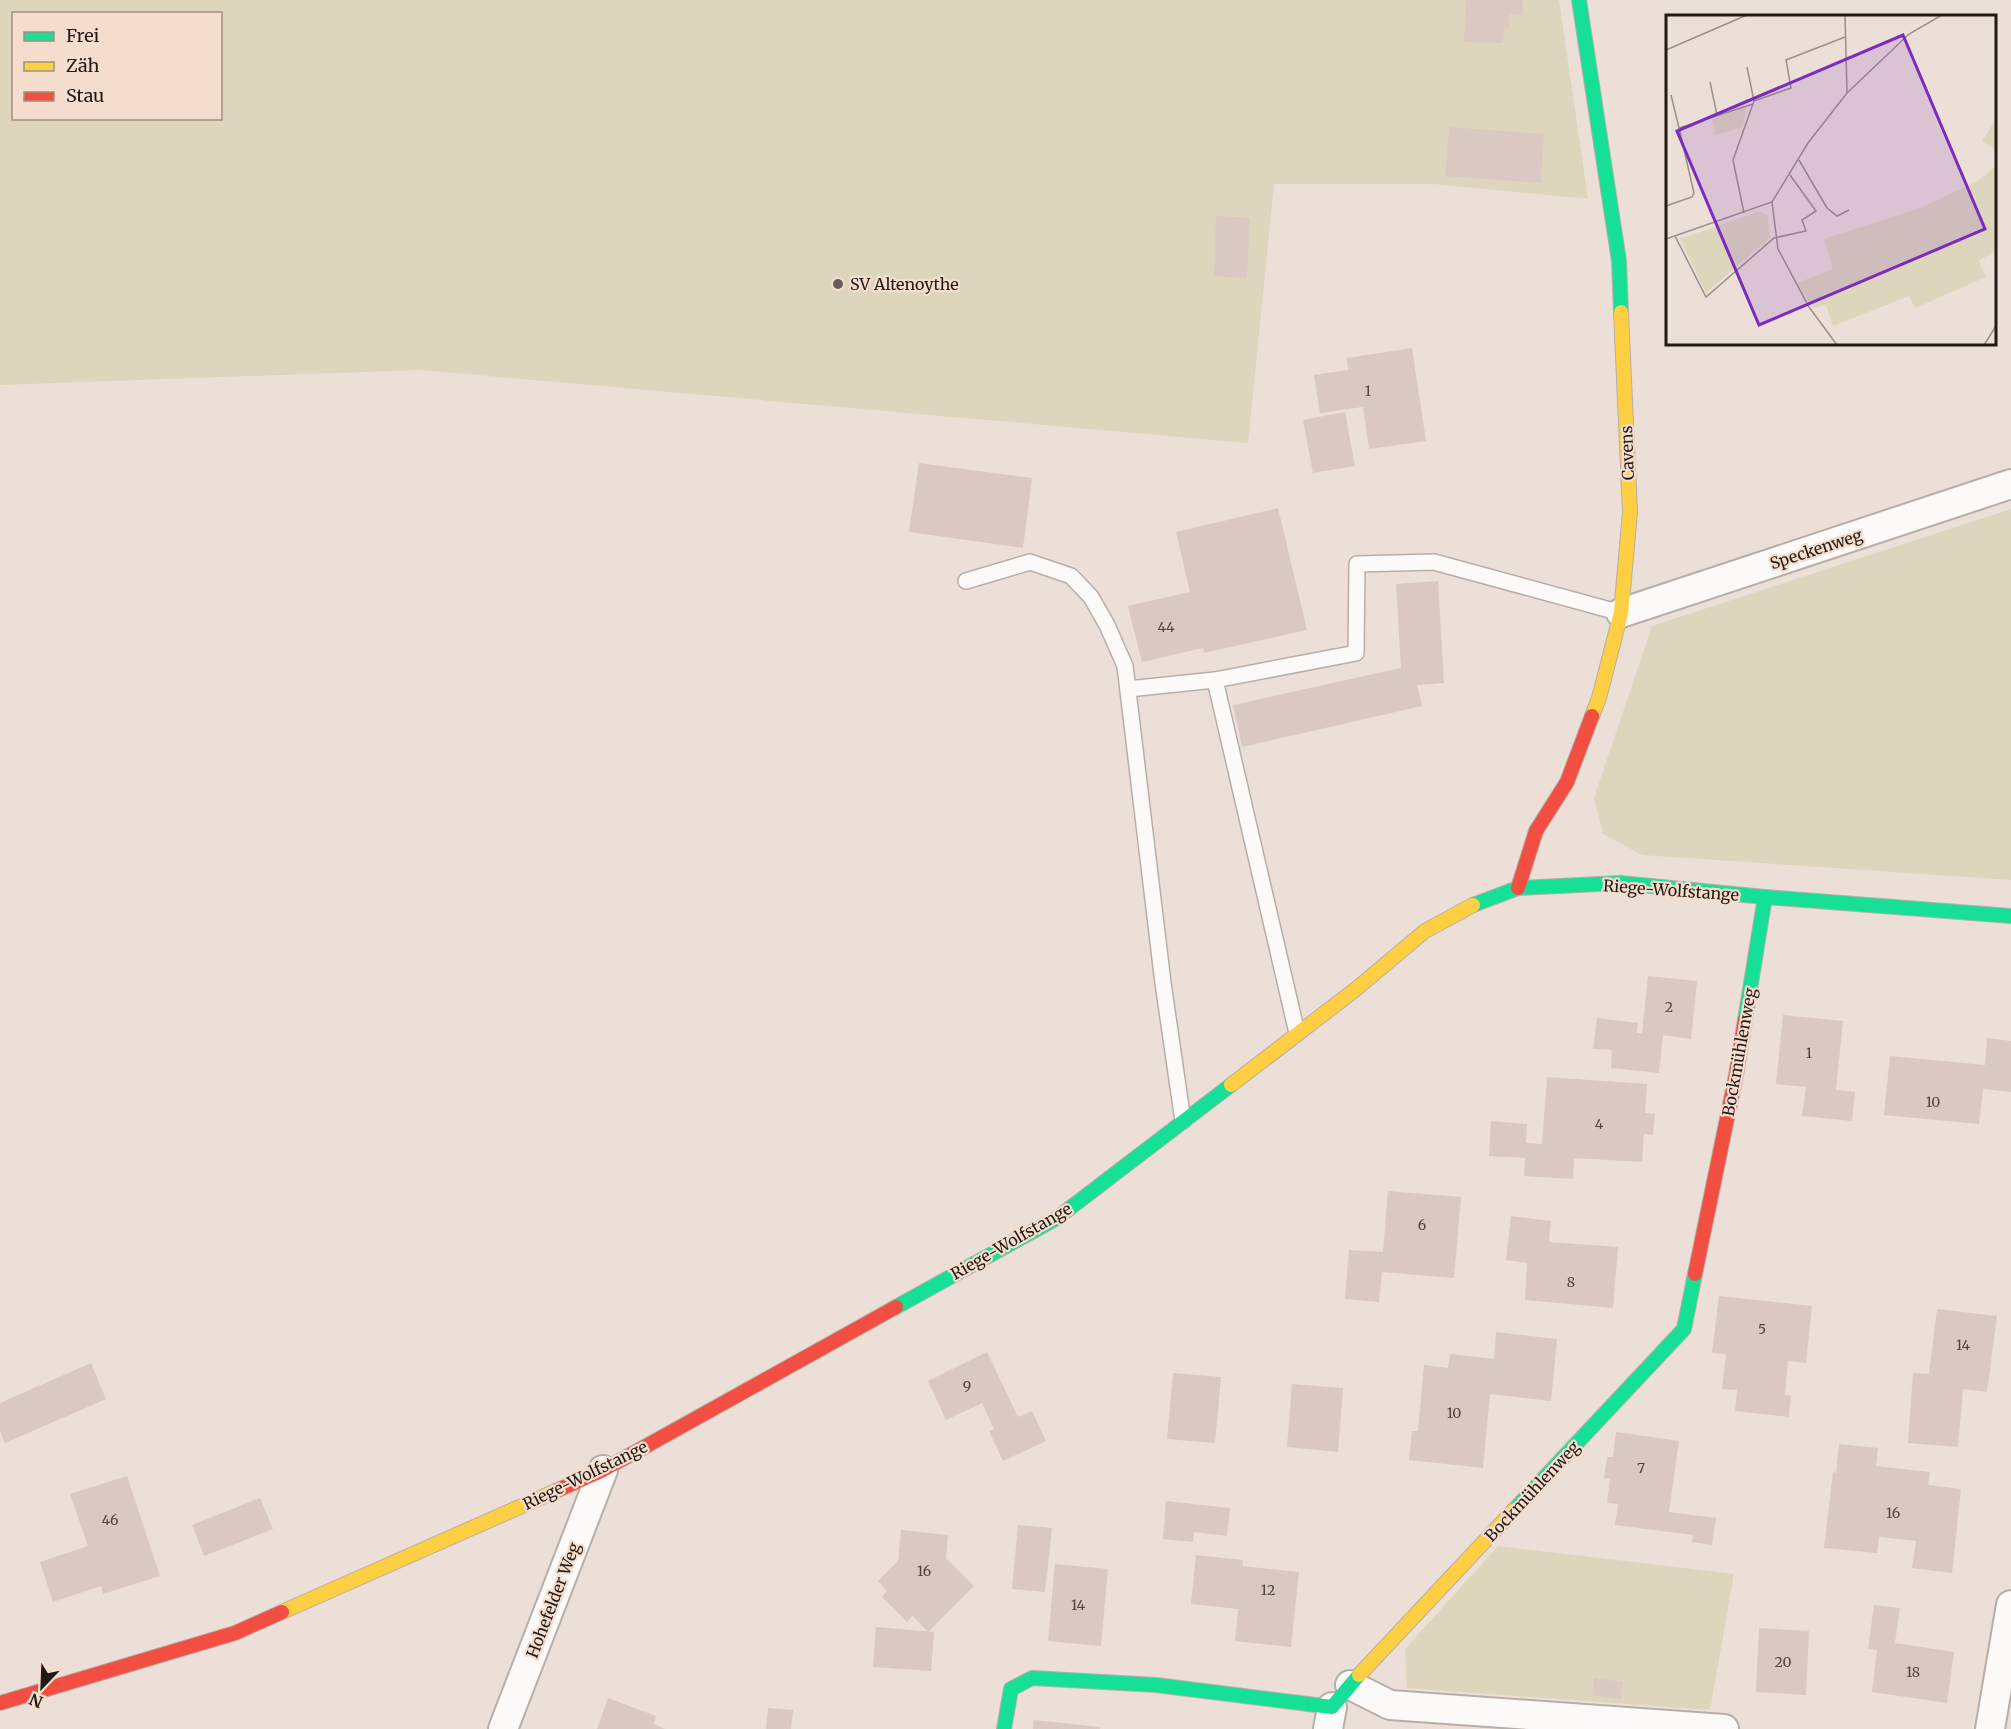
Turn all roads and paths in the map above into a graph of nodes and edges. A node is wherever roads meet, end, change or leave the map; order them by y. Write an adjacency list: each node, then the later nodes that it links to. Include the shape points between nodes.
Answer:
1 (1579, 0): 4 (street, Cavens, via 1619,261 1630,512)
2 (2011, 484): 4 (street, Speckenweg)
3 (966, 581): 6 (lane, via 1030,562 1071,576 1091,597 1107,625 1125,666)
4 (1621, 613): 5 (lane, via 1434,562 1357,564 1356,653); 7 (street, Cavens, via 1595,708 1567,782 1536,831)
5 (1215, 680): 6 (lane); 10 (lane)
6 (1128, 689): 11 (lane)
7 (1518, 888): 8 (street, Riege-Wolfstange, via 1620,883); 10 (street, Riege-Wolfstange, via 1483,900 1425,931)
8 (1766, 897): 9 (street, Riege-Wolfstange); 14 (street, Bockmühlenweg, via 1736,1075 1684,1329)
9 (2011, 916)
10 (1297, 1033): 11 (street, Riege-Wolfstange)
11 (1183, 1121): 12 (street, Riege-Wolfstange, via 1056,1218)
12 (603, 1470): 15 (street, Riege-Wolfstange, via 235,1633); 18 (street, Hohefelder Weg)
13 (2011, 1605): 21 (street)
14 (1350, 1684): 16 (street, Bockmühlenweg); 17 (street, via 1390,1705)
15 (0, 1703)
16 (1330, 1718): 19 (street, Bockmühlenweg, via 1156,1685 1032,1678 1011,1689)
17 (1658, 1727): 20 (street)
18 (503, 1729)
19 (1004, 1729)
20 (1724, 1729)
21 (1990, 1729)

